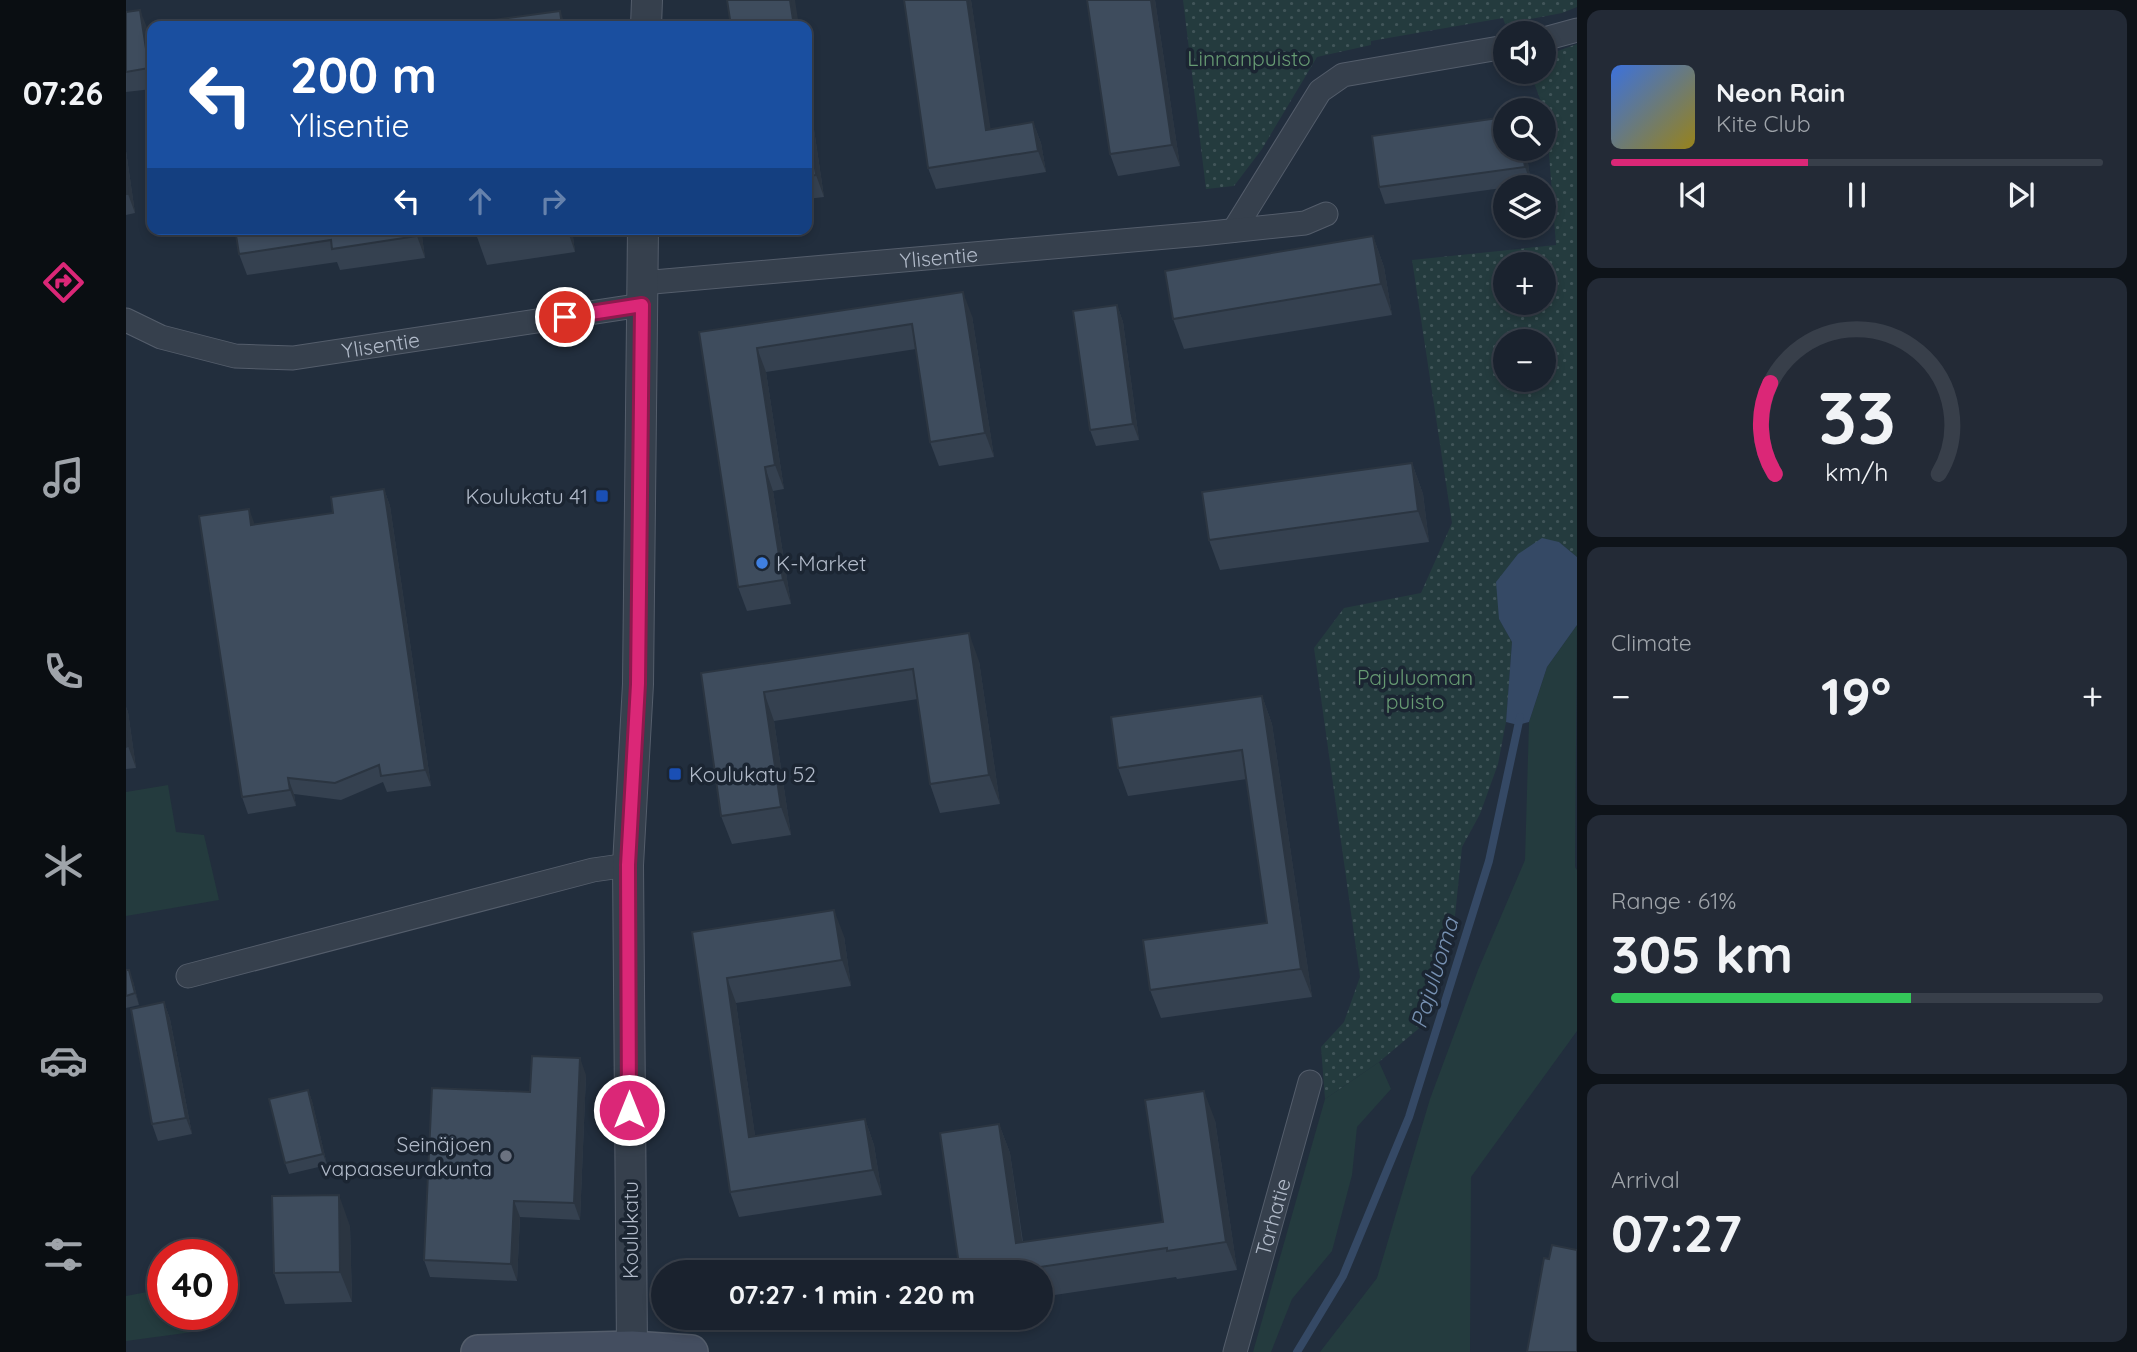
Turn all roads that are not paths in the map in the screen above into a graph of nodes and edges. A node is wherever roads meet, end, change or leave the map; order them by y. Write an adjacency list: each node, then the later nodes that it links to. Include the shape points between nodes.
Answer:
1 (647, 0): 2 (street)
2 (646, 21)
3 (1577, 30): 4 (street)
4 (1556, 35)
5 (1493, 49): 7 (street, via 1343,75 1320,91)
6 (1326, 214): 7 (street, Ylisentie, via 1305,223)
7 (1234, 230): 9 (street, Ylisentie)
8 (643, 235): 9 (street, Koulukatu)
9 (642, 294): 10 (street, Ylisentie, via 293,358 235,356 161,337); 11 (street, Koulukatu, via 638,684)
10 (126, 320)
11 (628, 865): 12 (street, via 593,870); 14 (street, Koulukatu)
12 (188, 976)
13 (1310, 1082): 17 (street, Tarhatie)
14 (632, 1350): 15 (main road); 16 (main road)
15 (478, 1352)
16 (691, 1352)
17 (1235, 1352)

